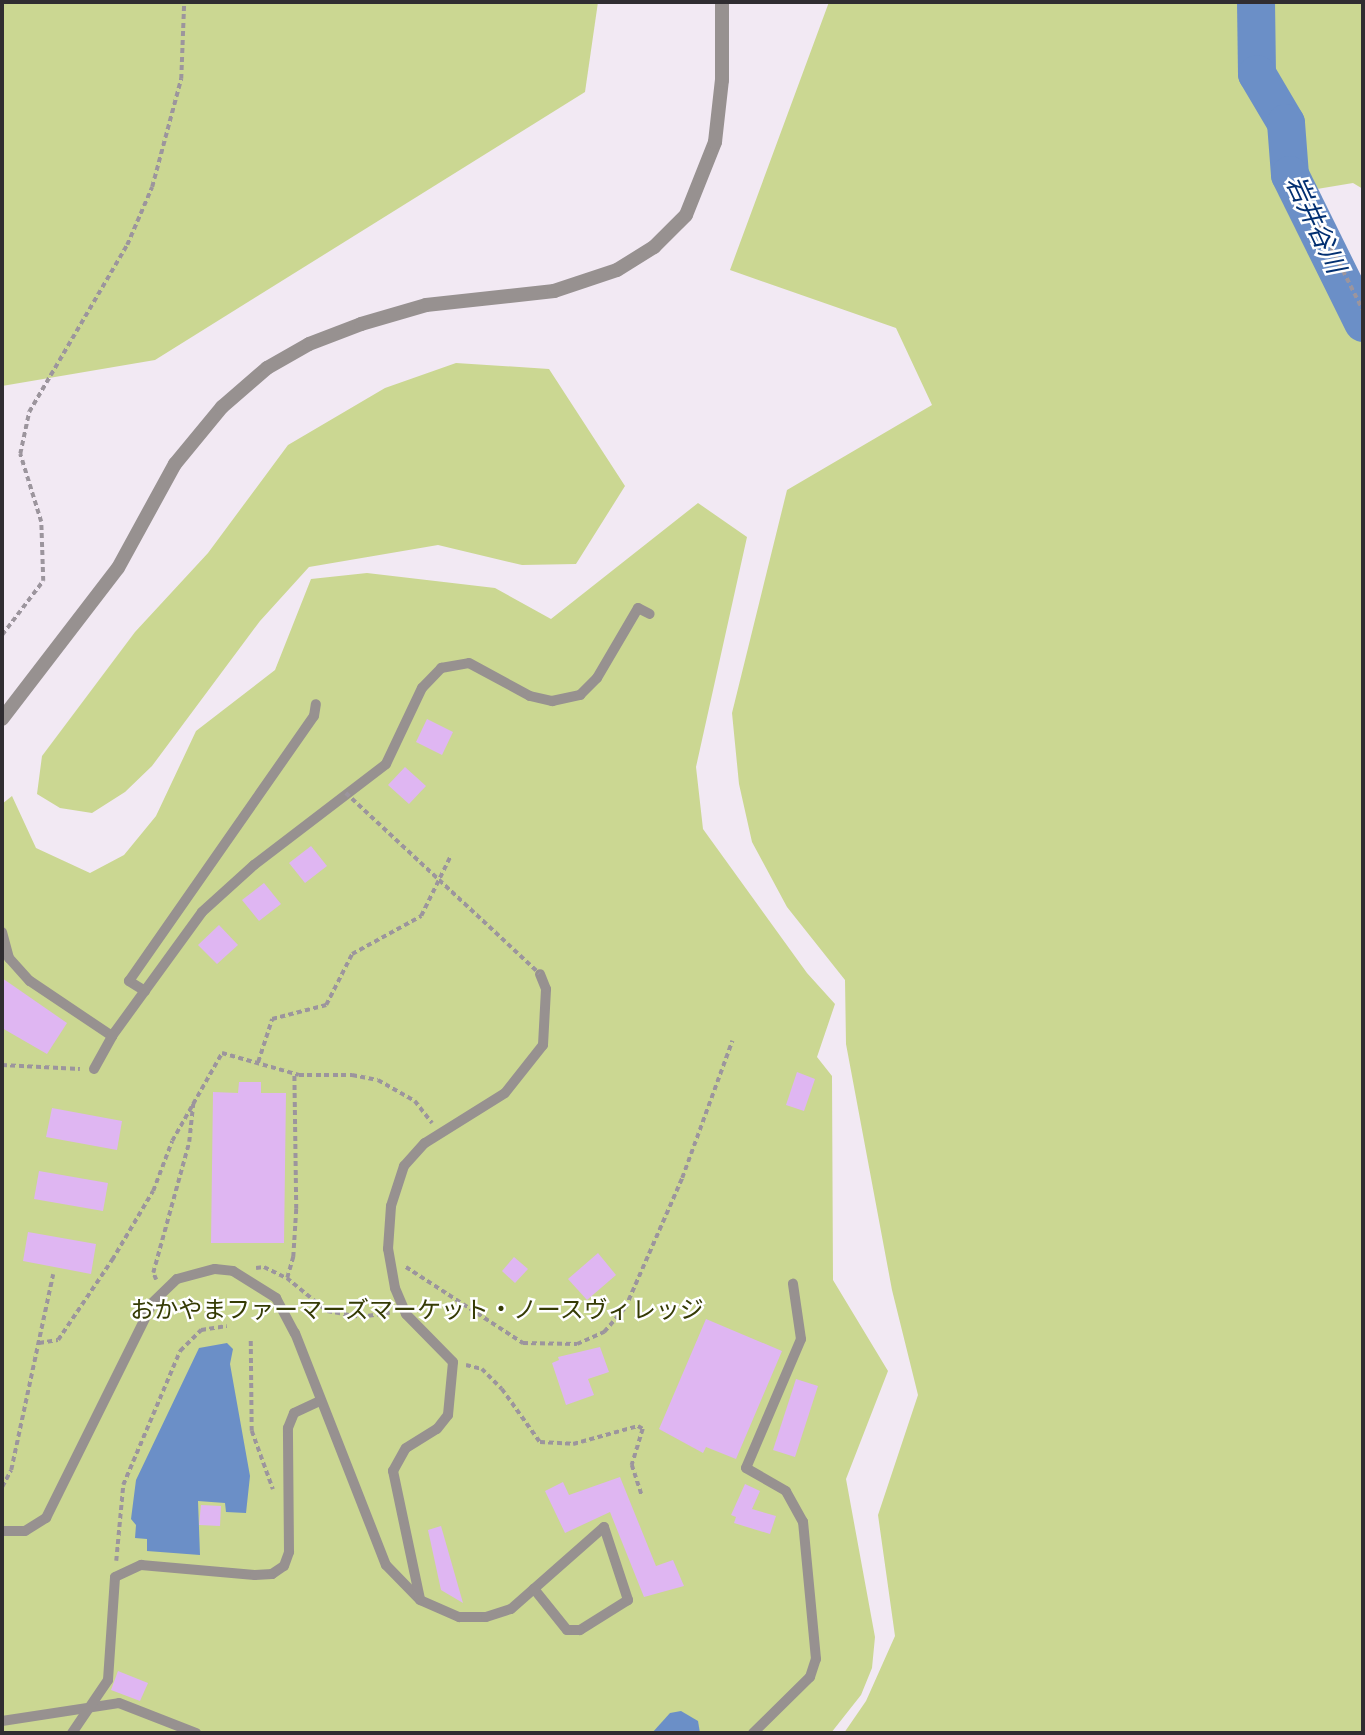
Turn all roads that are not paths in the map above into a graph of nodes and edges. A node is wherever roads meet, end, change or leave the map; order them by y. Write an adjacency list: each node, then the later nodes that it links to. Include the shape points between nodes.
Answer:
1 (722, 2): 4 (street, via 722,80 715,142 686,215 654,247 617,270 554,291 426,305 361,324 309,344 267,368 222,407 176,464 118,568)
2 (650, 614): 7 (lane, via 638,608 597,678 579,695 552,701 530,696 469,663 441,668 422,688 386,764 202,912)
3 (316, 704): 7 (lane, via 314,716 129,981)
4 (2, 719)
5 (2, 932): 8 (lane, via 9,958 30,981)
6 (540, 974): 14 (lane, via 546,989 543,1045 505,1093 439,1133 404,1166 391,1206 390,1256 404,1308 431,1343 453,1362 447,1415 436,1429 406,1448 393,1471)
7 (145, 991): 8 (lane)
8 (112, 1036): 9 (lane)
9 (94, 1069)
10 (793, 1284): 19 (lane, via 801,1339 746,1468 786,1491 803,1522 816,1659 810,1677)
11 (320, 1401): 12 (lane, via 295,1333 276,1298 233,1271 215,1269 177,1279 161,1295 46,1518 26,1531); 14 (lane, via 386,1565); 15 (lane, via 294,1413 288,1427 289,1552 284,1566 272,1574 141,1565 115,1577 108,1680)
12 (2, 1531)
13 (534, 1590): 13 (lane, via 604,1527 628,1600 580,1630 567,1630); 14 (lane, via 511,1609 486,1617 441,1612)
14 (420, 1600)
15 (96, 1704): 16 (lane); 17 (lane); 18 (lane, via 119,1703)
16 (2, 1721)
17 (72, 1733)
18 (196, 1733)
19 (753, 1733)

